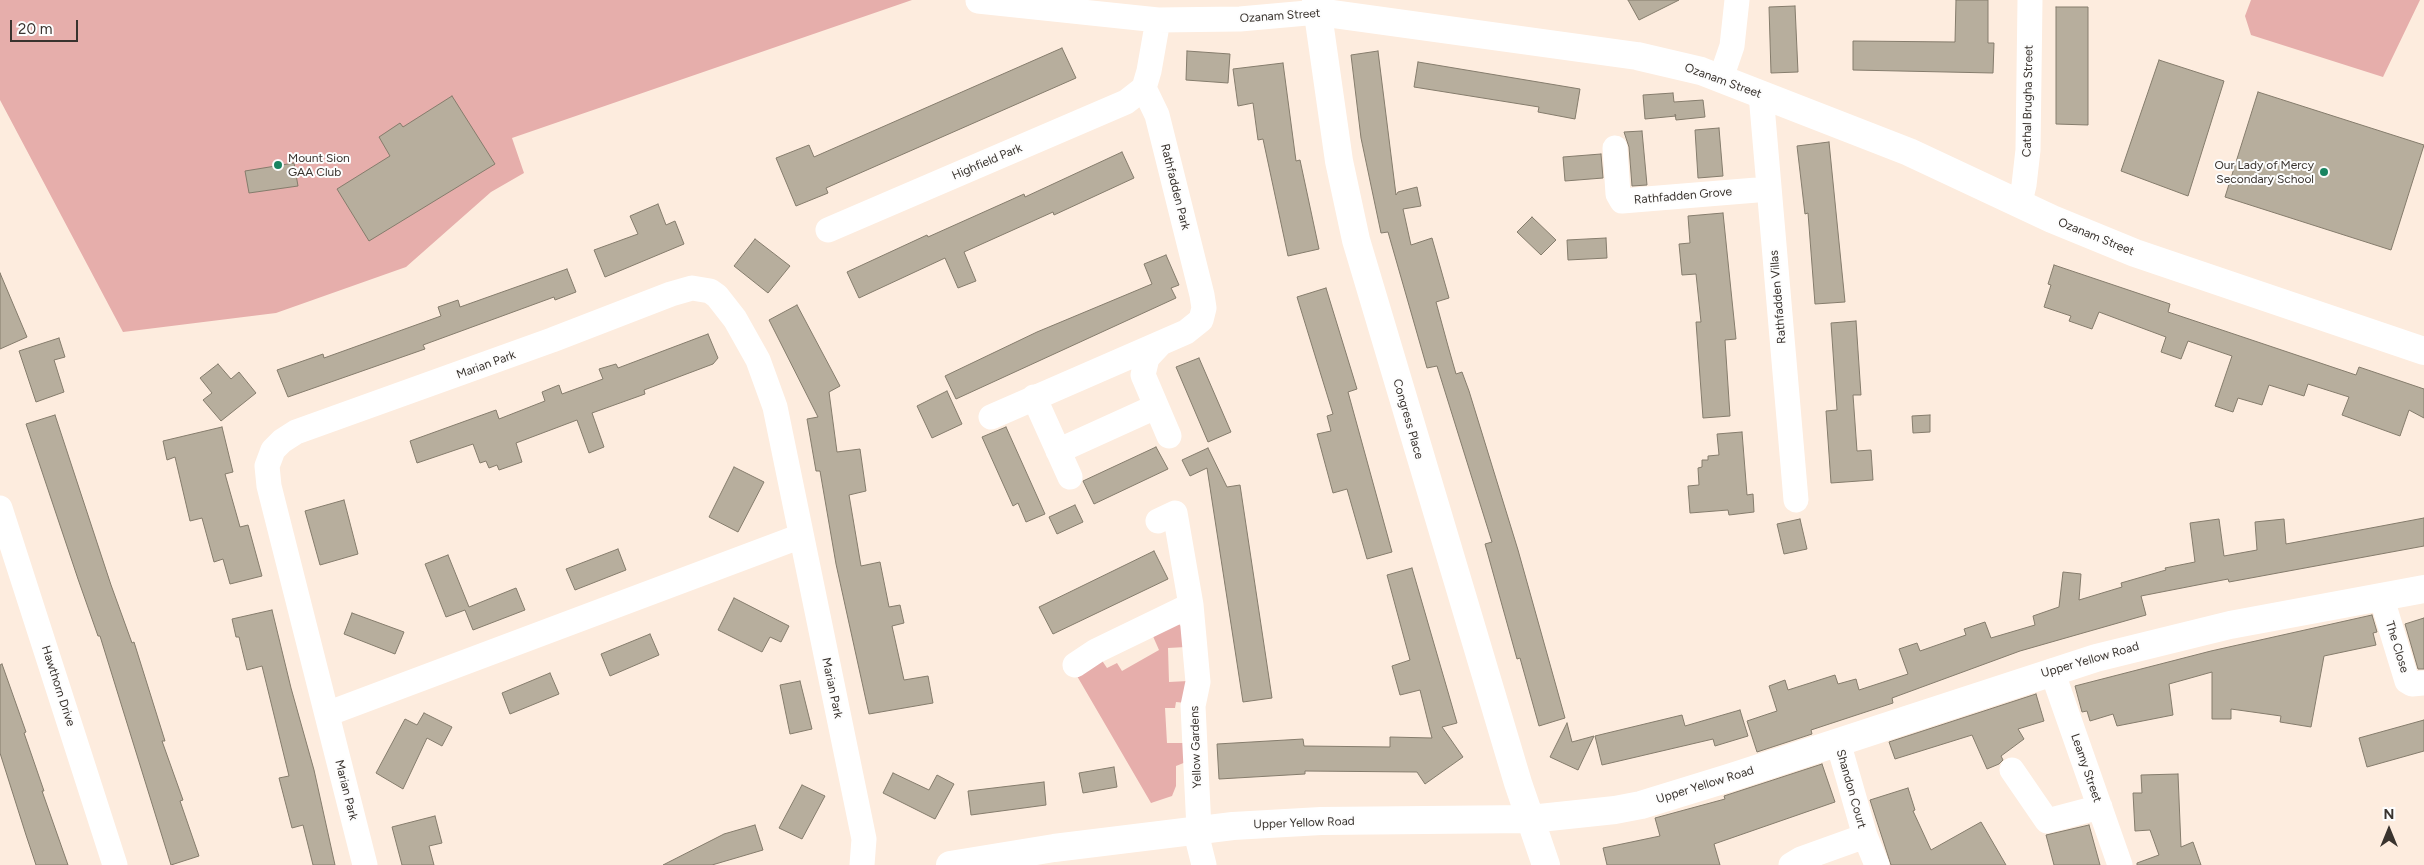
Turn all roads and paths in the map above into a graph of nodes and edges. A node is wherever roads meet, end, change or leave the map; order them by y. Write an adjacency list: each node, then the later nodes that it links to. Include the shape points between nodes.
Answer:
1 (1737, 0): 6 (street, via 1732,46)
2 (2030, 0): 11 (street, Cathal Brugha Street, via 2028,150)
3 (978, 1): 5 (street, Ozanam Street)
4 (1317, 6): 5 (street, Ozanam Street, via 1240,19); 6 (street, Ozanam Street, via 1637,56); 35 (street, Congress Place, via 1339,162 1356,240)
5 (1158, 20): 7 (street)
6 (1721, 78): 8 (street, Ozanam Street)
7 (1144, 88): 12 (street, Highfield Park, via 1126,102); 13 (street, Rathfadden Park, via 1157,115 1203,302 1198,324)
8 (1760, 94): 10 (street, Rathfadden Villas); 11 (street, Ozanam Street, via 1909,152)
9 (1615, 148): 10 (street, Rathfadden Grove, via 1618,194 1622,201)
10 (1769, 189): 21 (street, Rathfadden Villas)
11 (2020, 202): 14 (street, Ozanam Street, via 2052,219 2135,253)
12 (828, 230)
13 (1170, 339): 15 (street, Rathfadden Park); 16 (street, Rathfadden Park, via 1153,349 1145,363 1145,382)
14 (2424, 351)
15 (1034, 397): 17 (street, Rathfadden Park); 19 (street)
16 (1155, 407): 18 (street, Rathfadden Park); 19 (street)
17 (990, 417)
18 (1169, 436)
19 (1058, 451): 20 (street)
20 (1070, 477)
21 (1796, 500)
22 (0, 508): 40 (street, Hawthorn Drive)
23 (1158, 521): 27 (street, Yellow Gardens, via 1175,513)
24 (802, 536): 31 (street); 31 (street, Marian Park, via 780,426 758,360 735,319 717,296 703,289 692,288 671,294 296,432 273,450 267,475); 38 (street, Marian Park)
25 (2424, 589): 26 (street, Upper Yellow Road)
26 (2381, 596): 29 (street, Upper Yellow Road, via 2179,636); 30 (street, The Close, via 2408,681)
27 (1191, 605): 28 (street, via 1096,651); 36 (street, Yellow Gardens, via 1198,682 1193,706)
28 (1075, 665)
29 (2052, 670): 32 (street, Upper Yellow Road); 34 (street, Leamy Street)
30 (2424, 683)
31 (327, 714): 41 (street, Marian Park)
32 (1838, 742): 35 (street, Upper Yellow Road, via 1641,804 1587,814); 37 (street, Shandon Court)
33 (2012, 770): 34 (street, via 2047,821)
34 (2100, 807): 48 (street, Leamy Street)
35 (1530, 819): 36 (street, Upper Yellow Road, via 1313,822); 45 (street, Congress Place)
36 (1197, 829): 39 (street, Upper Yellow Road); 44 (street, Yellow Gardens)
37 (1865, 836): 46 (street, Shandon Court); 47 (street, Shandon Court)
38 (864, 839): 42 (street, Marian Park); 43 (street, Marian Park)
39 (958, 864)
40 (115, 865)
41 (365, 865)
42 (862, 865)
43 (880, 865)
44 (1204, 865)
45 (1546, 865)
46 (1791, 865)
47 (1877, 865)
48 (2120, 865)

